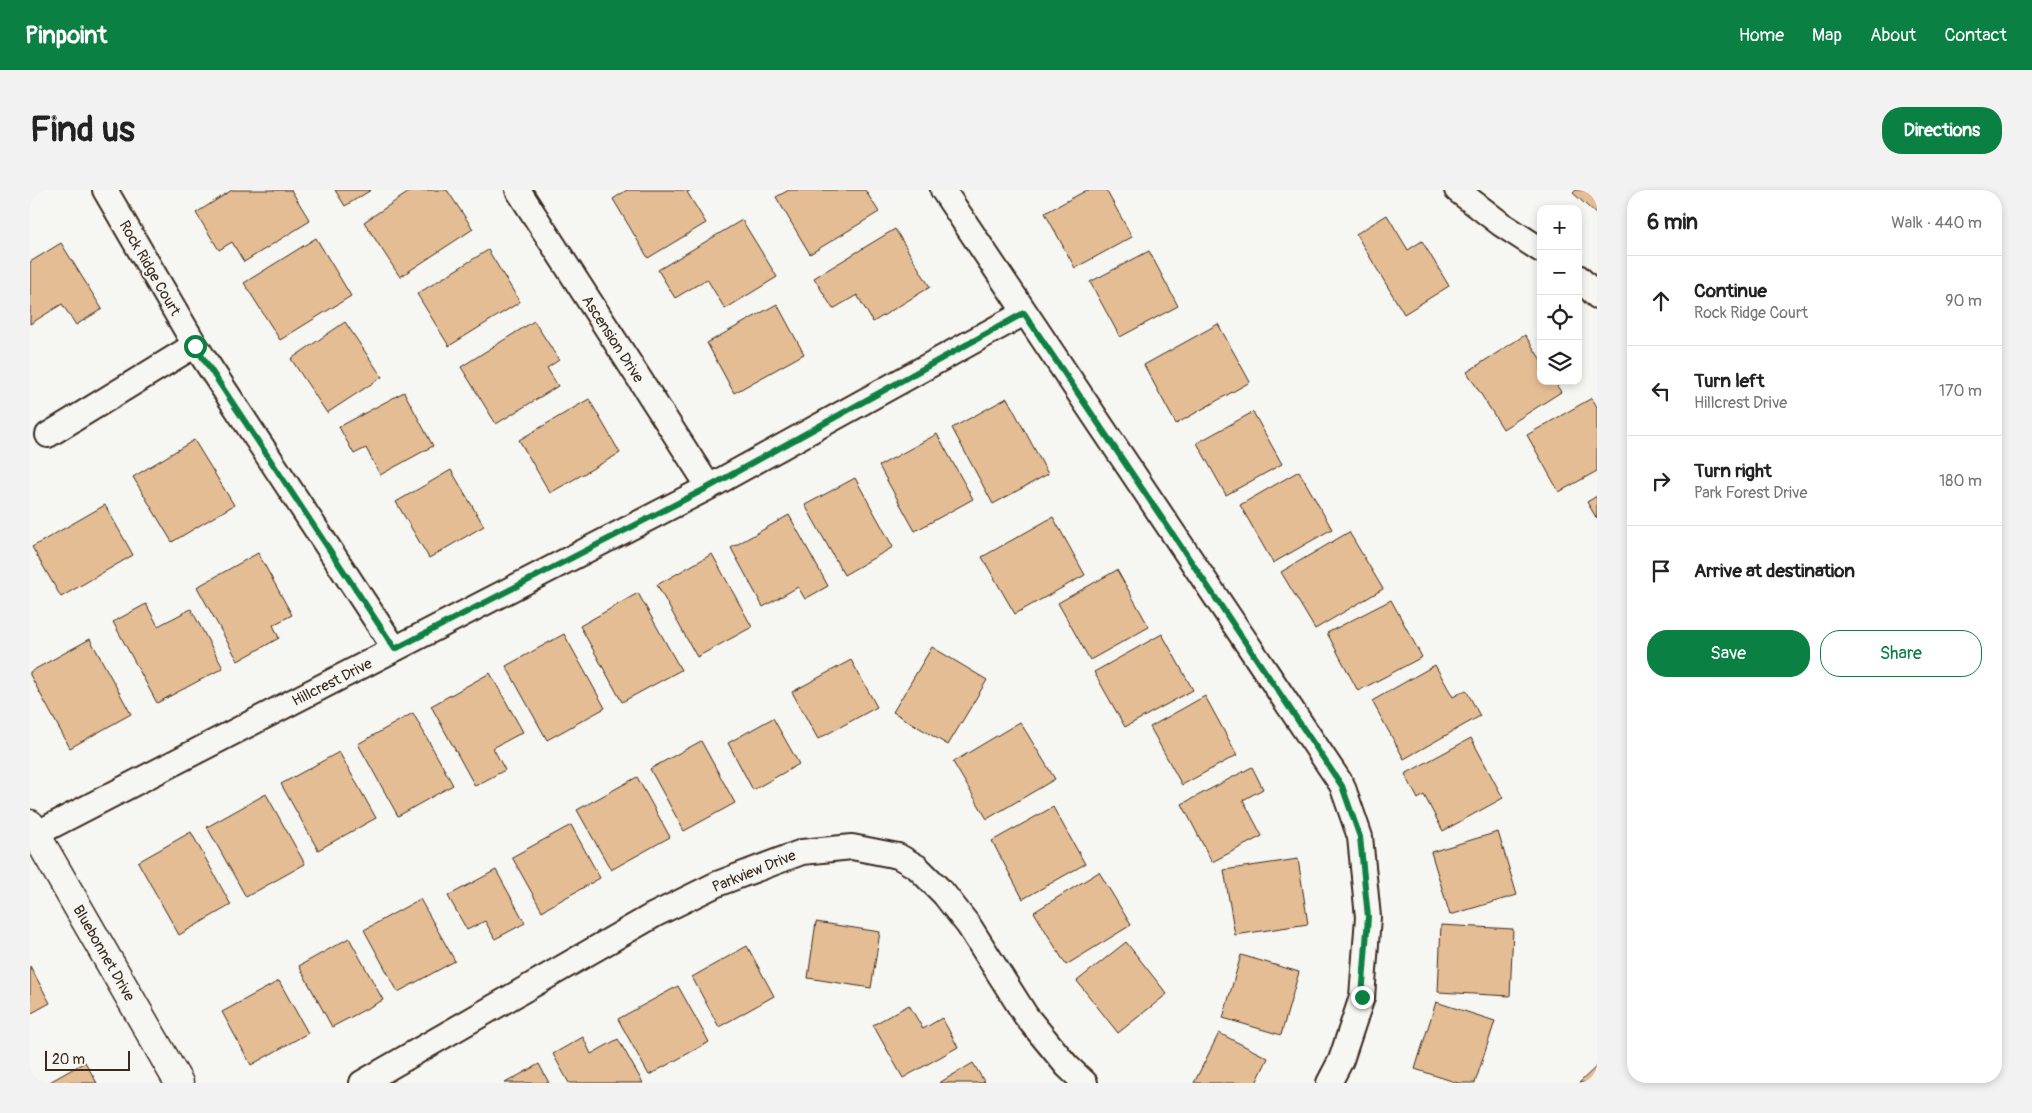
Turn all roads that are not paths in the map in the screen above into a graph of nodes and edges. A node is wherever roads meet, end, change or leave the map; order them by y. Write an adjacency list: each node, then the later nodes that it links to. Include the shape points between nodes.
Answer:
1 (105, 190): 9 (street, Rock Ridge Court)
2 (518, 190): 11 (street, Ascension Drive)
3 (943, 190): 8 (street)
4 (1457, 190): 5 (street)
5 (1537, 247)
6 (1582, 282): 7 (street)
7 (1597, 296)
8 (1024, 313): 11 (street, Hillcrest Drive); 17 (street, via 1342,786 1360,837 1368,917 1362,997 1341,1060)
9 (195, 346): 10 (street); 12 (street, Rock Ridge Court)
10 (48, 435)
11 (709, 487): 12 (street, Hillcrest Drive)
12 (395, 649): 13 (street, Hillcrest Drive)
13 (32, 832): 14 (street, Bluebonnet Drive)
14 (179, 1083)
15 (362, 1083): 16 (street, Parkview Drive, via 654,915 717,884 802,852 852,847 898,856 917,867 944,894 969,926 1026,1016)
16 (1085, 1083)
17 (1329, 1083)

